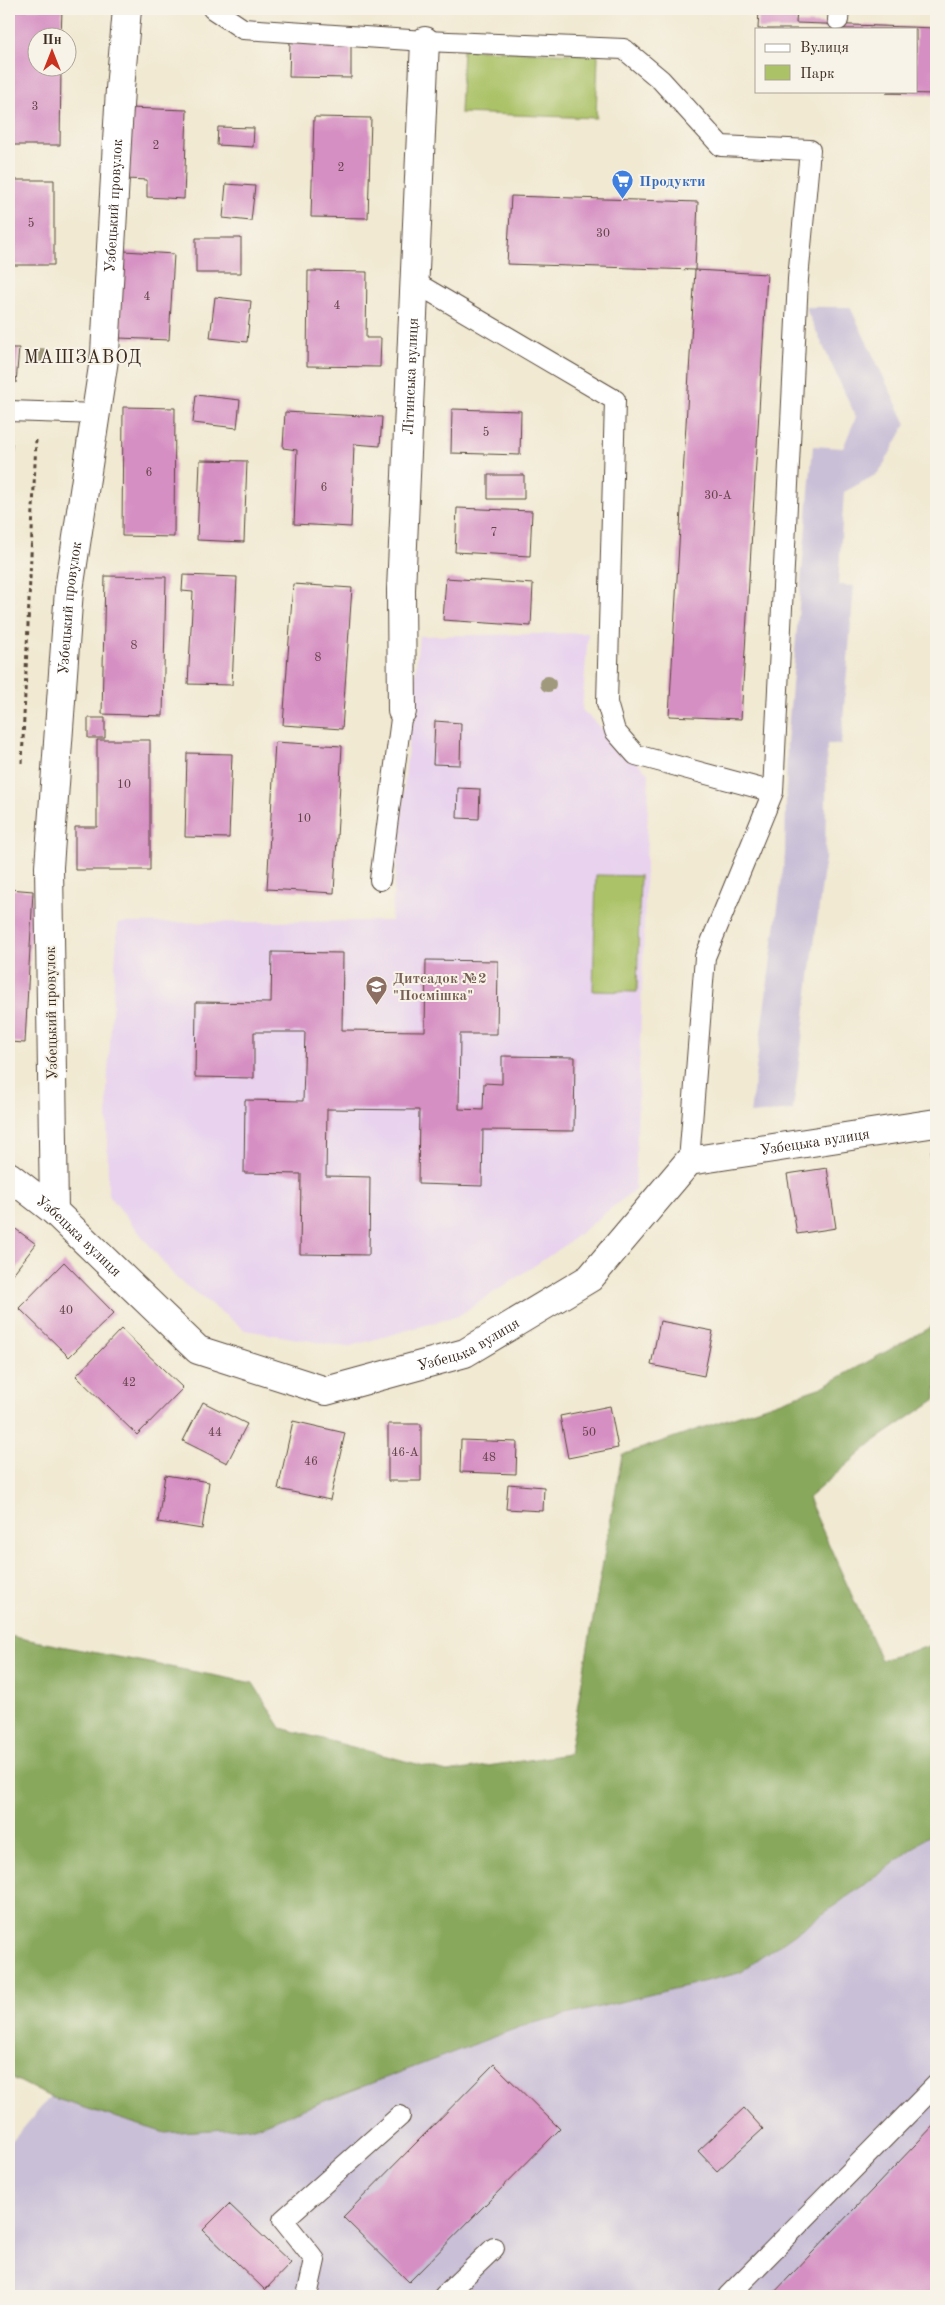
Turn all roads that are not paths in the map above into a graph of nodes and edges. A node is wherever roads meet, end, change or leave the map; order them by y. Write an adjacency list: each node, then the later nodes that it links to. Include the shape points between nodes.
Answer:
1 (127, 9): 6 (street, Узбецький провулок, via 105,353)
2 (213, 9): 3 (lane, via 244,29)
3 (425, 41): 4 (street, Літинська вулиця); 8 (lane, via 624,49 661,80 721,146 810,150 798,279)
4 (416, 283): 7 (street, Літинська вулиця, via 401,590); 8 (lane, via 615,400 608,703 615,731 636,755)
5 (9, 411): 6 (lane)
6 (97, 414): 13 (street, Узбецький провулок, via 69,590 49,867)
7 (402, 711): 9 (lane)
8 (774, 792): 11 (lane, via 705,957)
9 (380, 880)
10 (936, 1123): 11 (street, Узбецька вулиця)
11 (689, 1161): 13 (street, Узбецька вулиця, via 590,1278 465,1353 326,1391 198,1350)
12 (9, 1176): 13 (street, Узбецька вулиця)
13 (54, 1211)
14 (936, 2085): 19 (lane)
15 (400, 2116): 17 (lane, via 283,2220 315,2260)
16 (494, 2248): 18 (lane)
17 (307, 2296)
18 (444, 2296)
19 (728, 2296)

